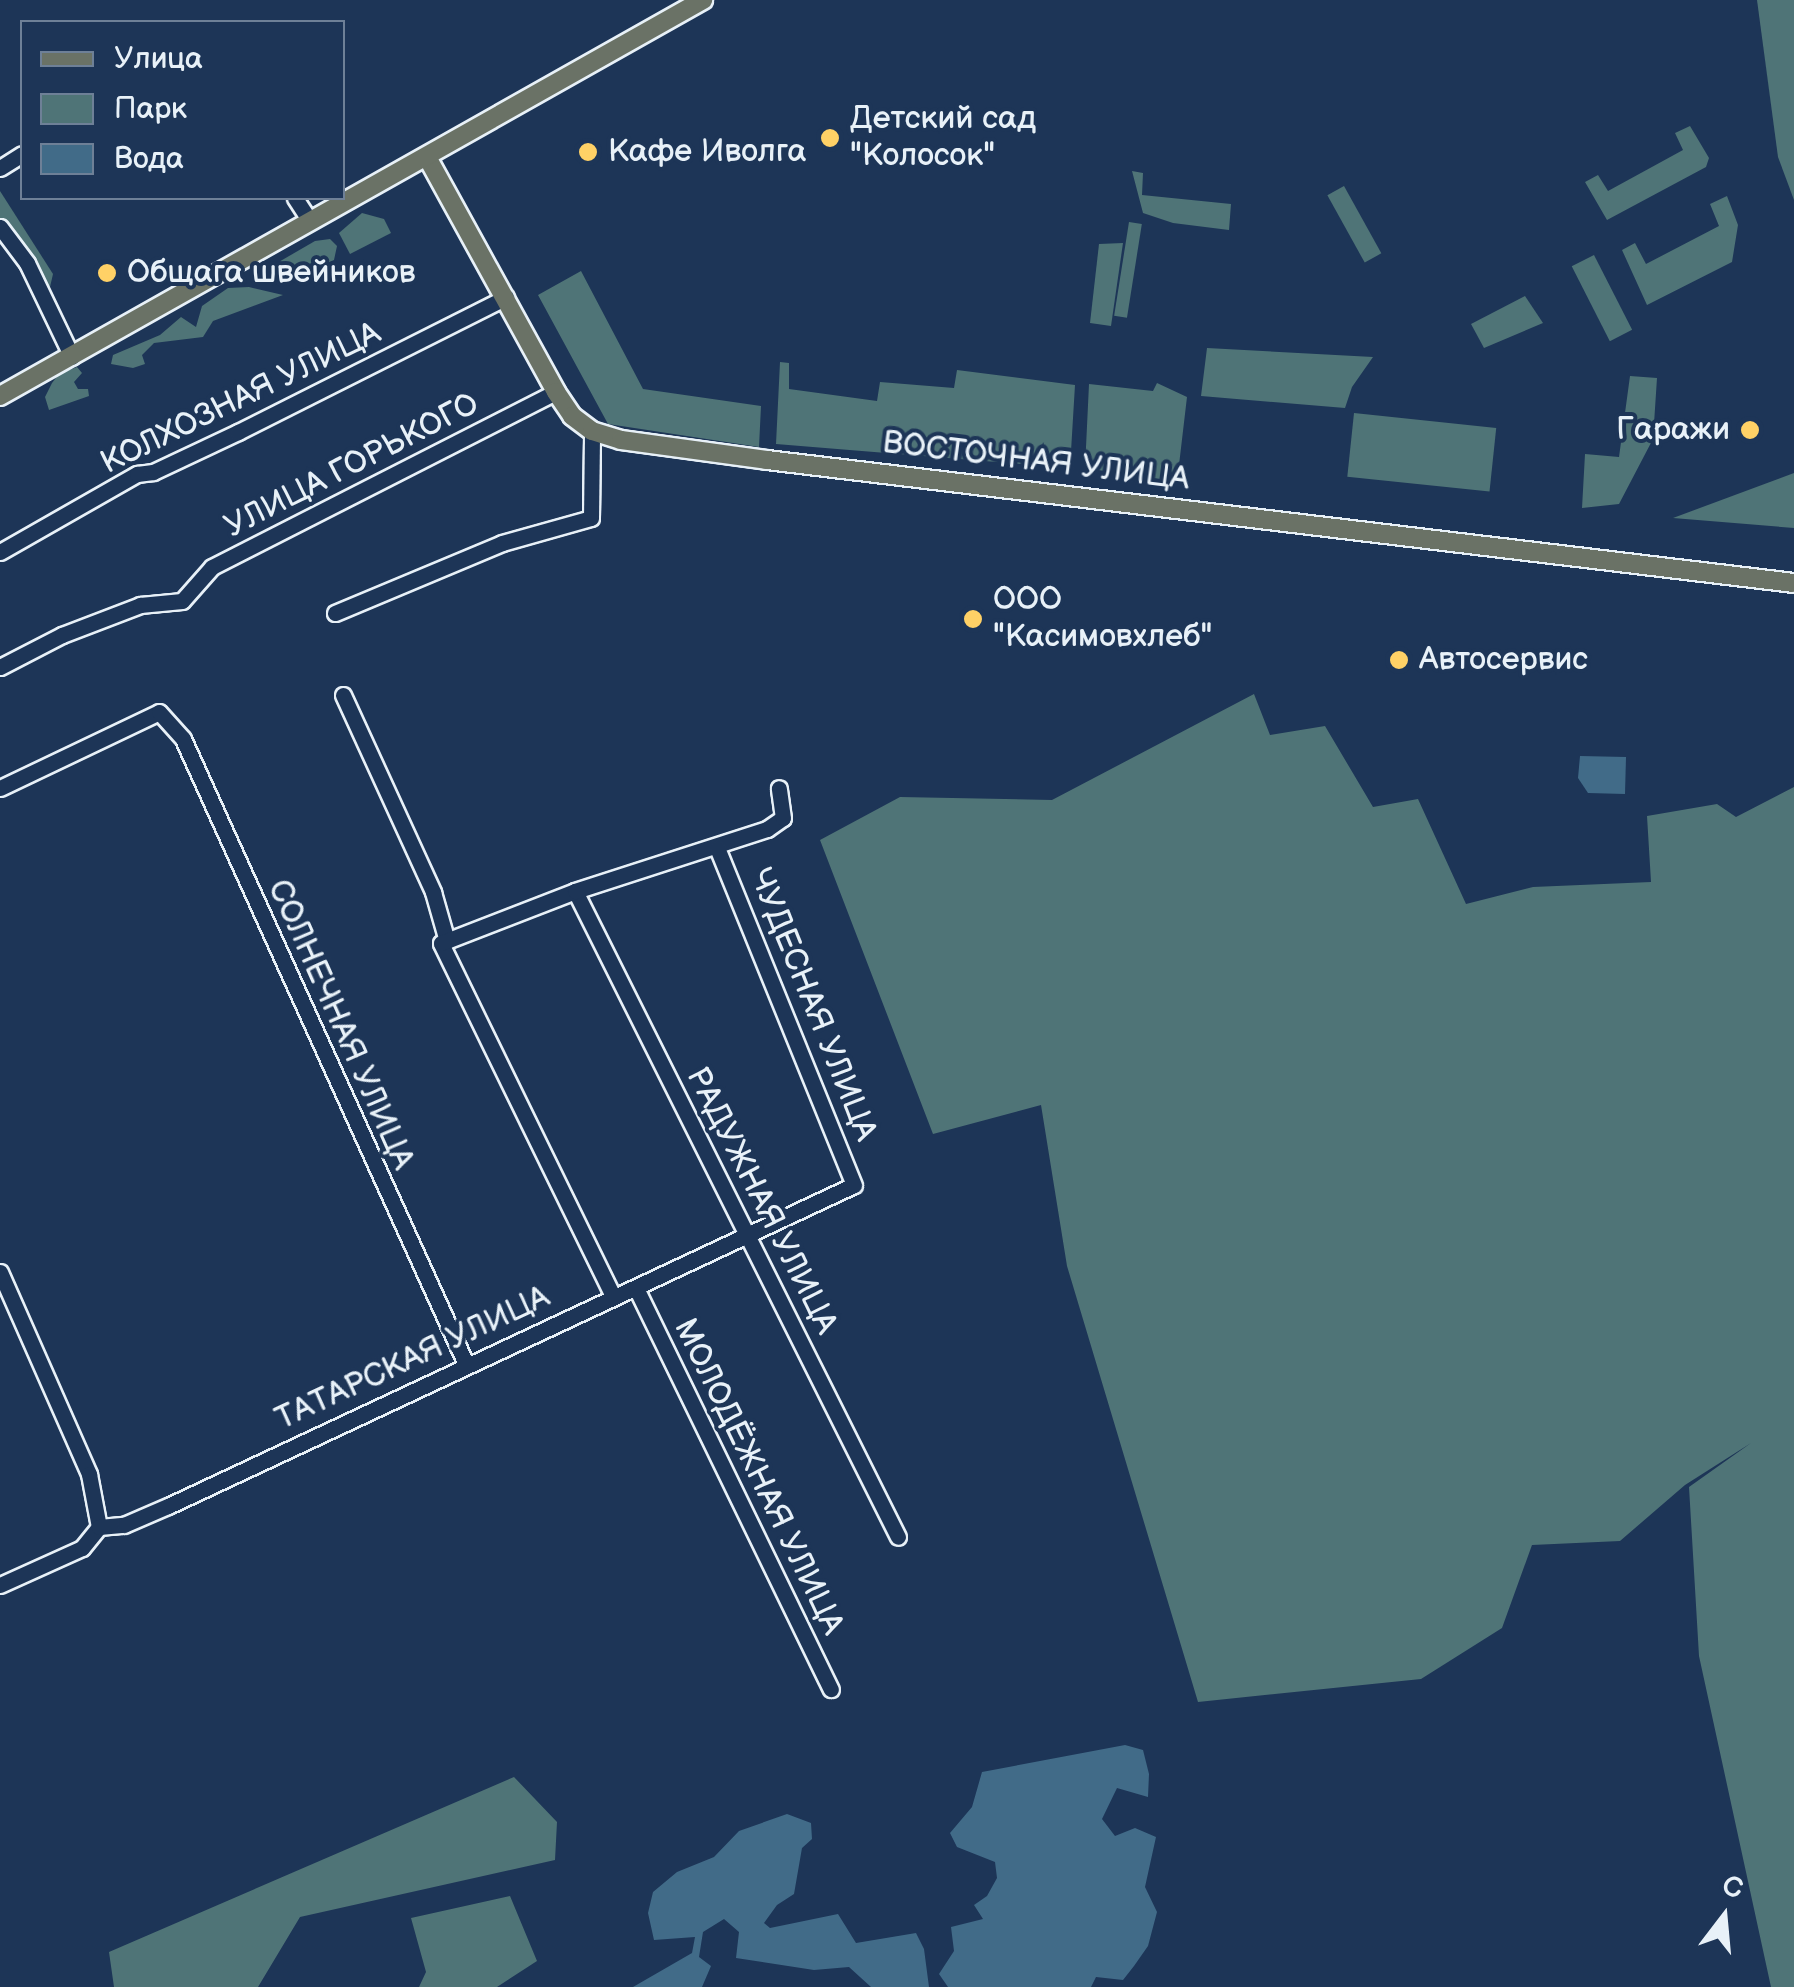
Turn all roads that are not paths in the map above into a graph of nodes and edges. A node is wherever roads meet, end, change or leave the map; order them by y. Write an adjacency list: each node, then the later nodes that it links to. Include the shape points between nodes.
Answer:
1 (703, 0): 2 (main road)
2 (427, 157): 4 (main road); 6 (main road)
3 (297, 200): 4 (street)
4 (310, 221): 7 (main road)
5 (0, 227): 7 (street, via 28,263)
6 (506, 297): 8 (main road); 11 (street, КОЛХОЗНАЯ УЛИЦА, via 238,432 137,474)
7 (72, 357): 9 (main road)
8 (556, 392): 10 (main road); 14 (street, УЛИЦА ГОРЬКОГО, via 212,567 182,601 140,605)
9 (0, 396)
10 (592, 431): 12 (main road, ВОСТОЧНАЯ УЛИЦА, via 782,462); 13 (street, via 591,518 502,543)
11 (0, 552)
12 (1794, 583)
13 (335, 613)
14 (0, 667)
15 (344, 695): 20 (street, via 433,892)
16 (0, 788): 26 (street, СОЛНЕЧНАЯ УЛИЦА, via 159,712 183,739)
17 (779, 788): 18 (street, via 783,818)
18 (717, 848): 19 (street); 21 (street, ЧУДЕСНАЯ УЛИЦА)
19 (575, 891): 20 (street); 22 (street, РАДУЖНАЯ УЛИЦА)
20 (444, 942): 25 (street)
21 (854, 1185): 22 (street, ТАТАРСКАЯ УЛИЦА)
22 (748, 1237): 24 (street, ТАТАРСКАЯ УЛИЦА); 28 (street, РАДУЖНАЯ УЛИЦА)
23 (0, 1272): 27 (street, via 88,1470)
24 (636, 1288): 25 (street, ТАТАРСКАЯ УЛИЦА); 30 (street, МОЛОДЁЖНАЯ УЛИЦА)
25 (612, 1294): 26 (street, ТАТАРСКАЯ УЛИЦА)
26 (466, 1364): 27 (street, ТАТАРСКАЯ УЛИЦА, via 168,1506 124,1525)
27 (99, 1527): 29 (street, ТАТАРСКАЯ УЛИЦА, via 82,1548)
28 (898, 1537)
29 (0, 1585)
30 (831, 1689)

